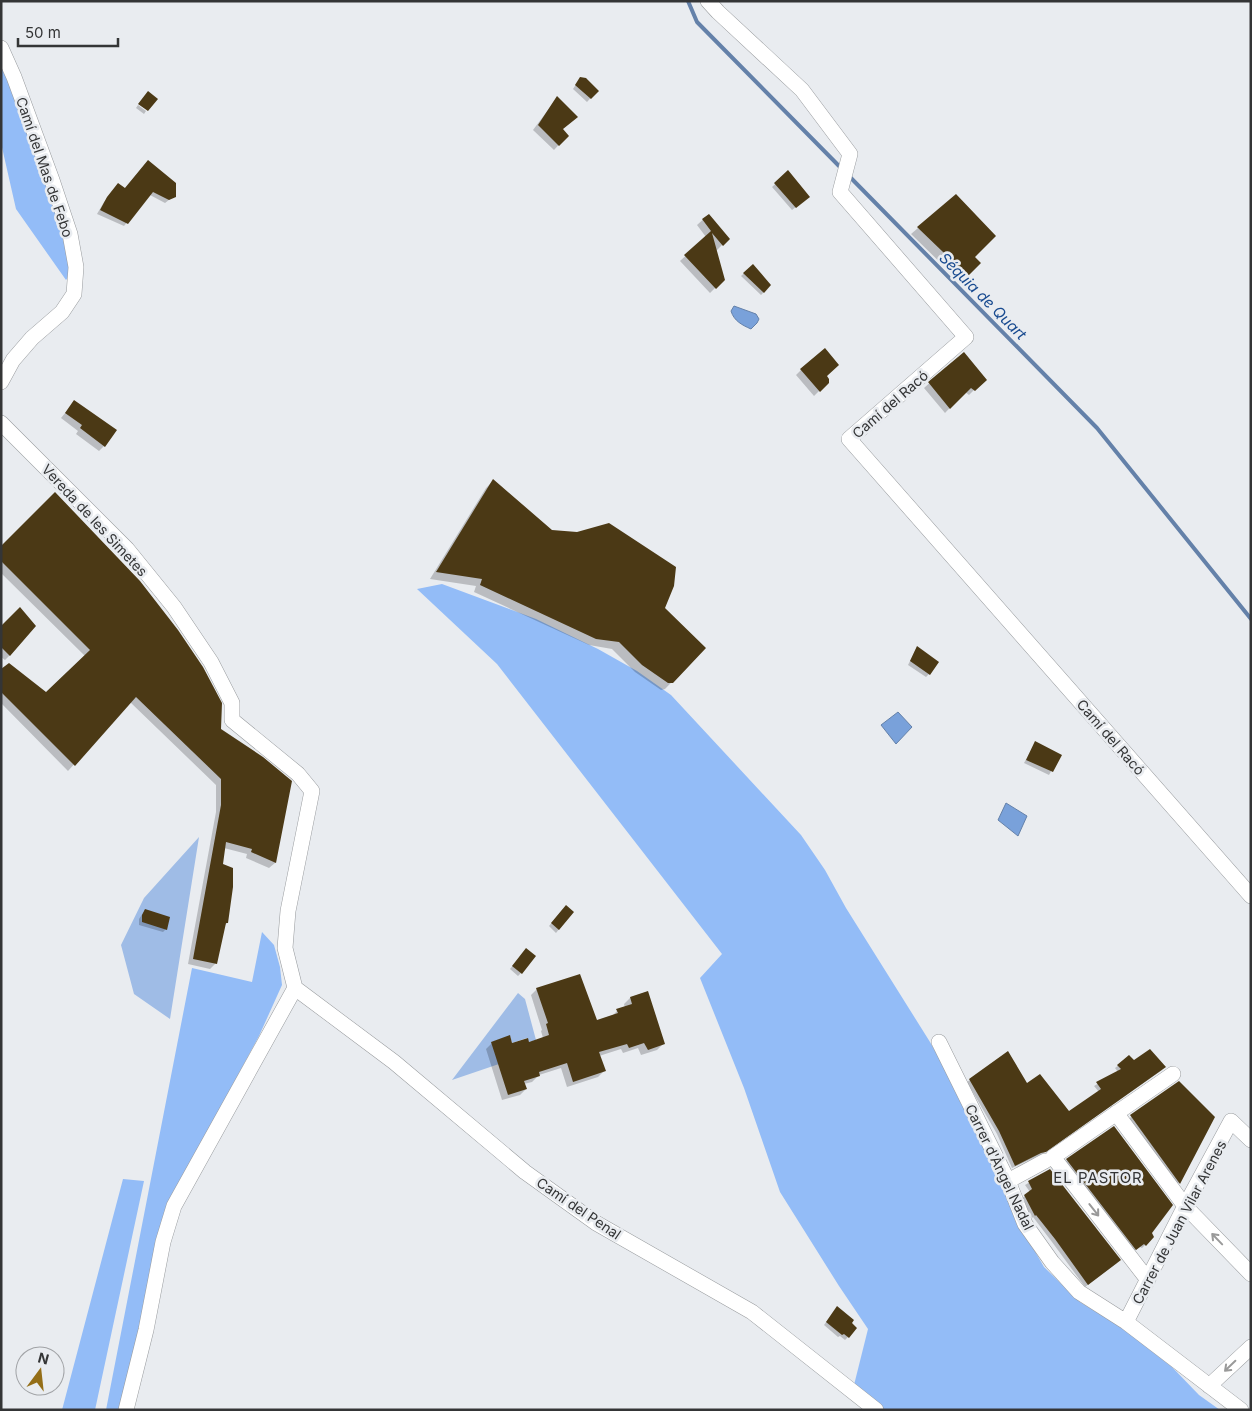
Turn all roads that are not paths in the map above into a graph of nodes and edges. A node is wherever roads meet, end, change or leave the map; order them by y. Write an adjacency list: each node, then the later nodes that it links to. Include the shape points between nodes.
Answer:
1 (708, 1): 5 (street, Camí del Racó, via 802,90 850,154 840,192 966,337 849,439)
2 (1, 48): 3 (street, Camí del Mas de Febo, via 52,180 70,234 76,267 74,294 62,312 13,360)
3 (1, 382)
4 (1, 422): 6 (street, Vereda de les Simetes, via 127,549 174,607 211,662 232,703 232,720 298,774 312,791 287,920 285,948)
5 (1251, 896)
6 (295, 988): 19 (street, via 174,1206); 20 (street, Camí del Penal, via 394,1062 525,1172 596,1223 752,1312)
7 (939, 1042): 12 (street, Carrer d'Àngel Nadal)
8 (1173, 1074): 9 (street)
9 (1116, 1113): 11 (street); 13 (street)
10 (1251, 1140): 13 (street, Carrer de Juan Vilar Arenes, via 1231,1121)
11 (1049, 1159): 12 (street); 15 (street, one-way to 15)
12 (1008, 1182): 16 (street, Carrer d'Àngel Nadal, via 1025,1224 1052,1262 1079,1292)
13 (1185, 1206): 14 (street, one-way to 13); 15 (street, Carrer de Juan Vilar Arenes)
14 (1251, 1274)
15 (1148, 1280): 16 (street, Carrer de Juan Vilar Arenes)
16 (1126, 1322): 18 (street, Carrer d'Àngel Nadal)
17 (1251, 1346): 18 (street, one-way to 18)
18 (1209, 1386): 21 (street, Carrer d'Àngel Nadal)
19 (126, 1410)
20 (876, 1410)
21 (1241, 1410)

